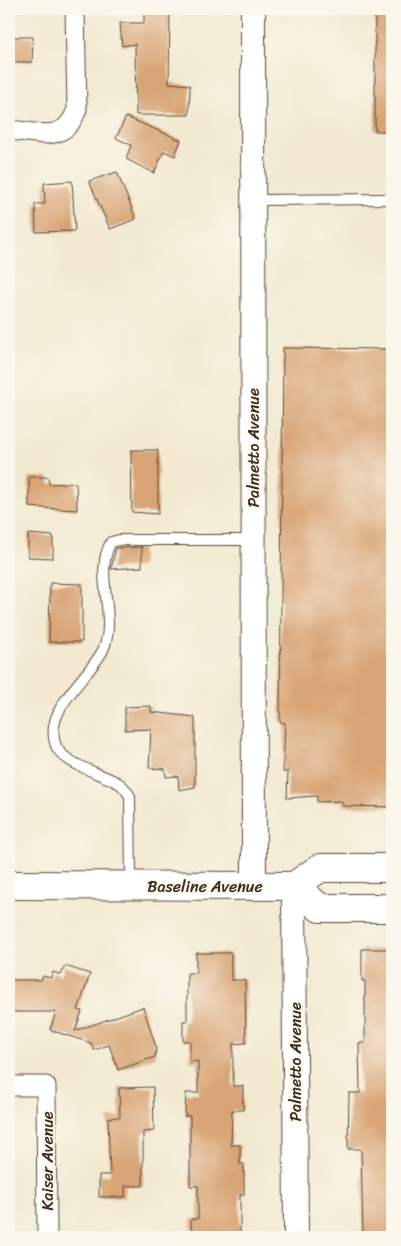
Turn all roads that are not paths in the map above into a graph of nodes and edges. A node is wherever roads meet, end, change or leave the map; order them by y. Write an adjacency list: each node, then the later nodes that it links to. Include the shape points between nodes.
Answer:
1 (75, 9): 3 (street, via 77,108 73,120 64,130 50,135)
2 (253, 9): 5 (street, Palmetto Avenue)
3 (9, 130)
4 (392, 199): 5 (lane)
5 (253, 200): 6 (street, Palmetto Avenue)
6 (253, 540): 9 (lane, via 119,540 111,542 108,547 105,570 107,635 103,650 56,717 54,732 56,747 68,758 121,785 130,796); 11 (street, Palmetto Avenue)
7 (392, 868): 10 (main road, via 320,868)
8 (9, 885): 9 (main road, Baseline Avenue)
9 (132, 886): 11 (main road, Baseline Avenue)
10 (294, 886): 11 (main road, Baseline Avenue); 12 (main road, via 320,908); 15 (street, Palmetto Avenue)
11 (254, 887)
12 (392, 908)
13 (9, 1086): 14 (street, Kaiser Avenue, via 46,1086)
14 (47, 1237)
15 (296, 1237)

